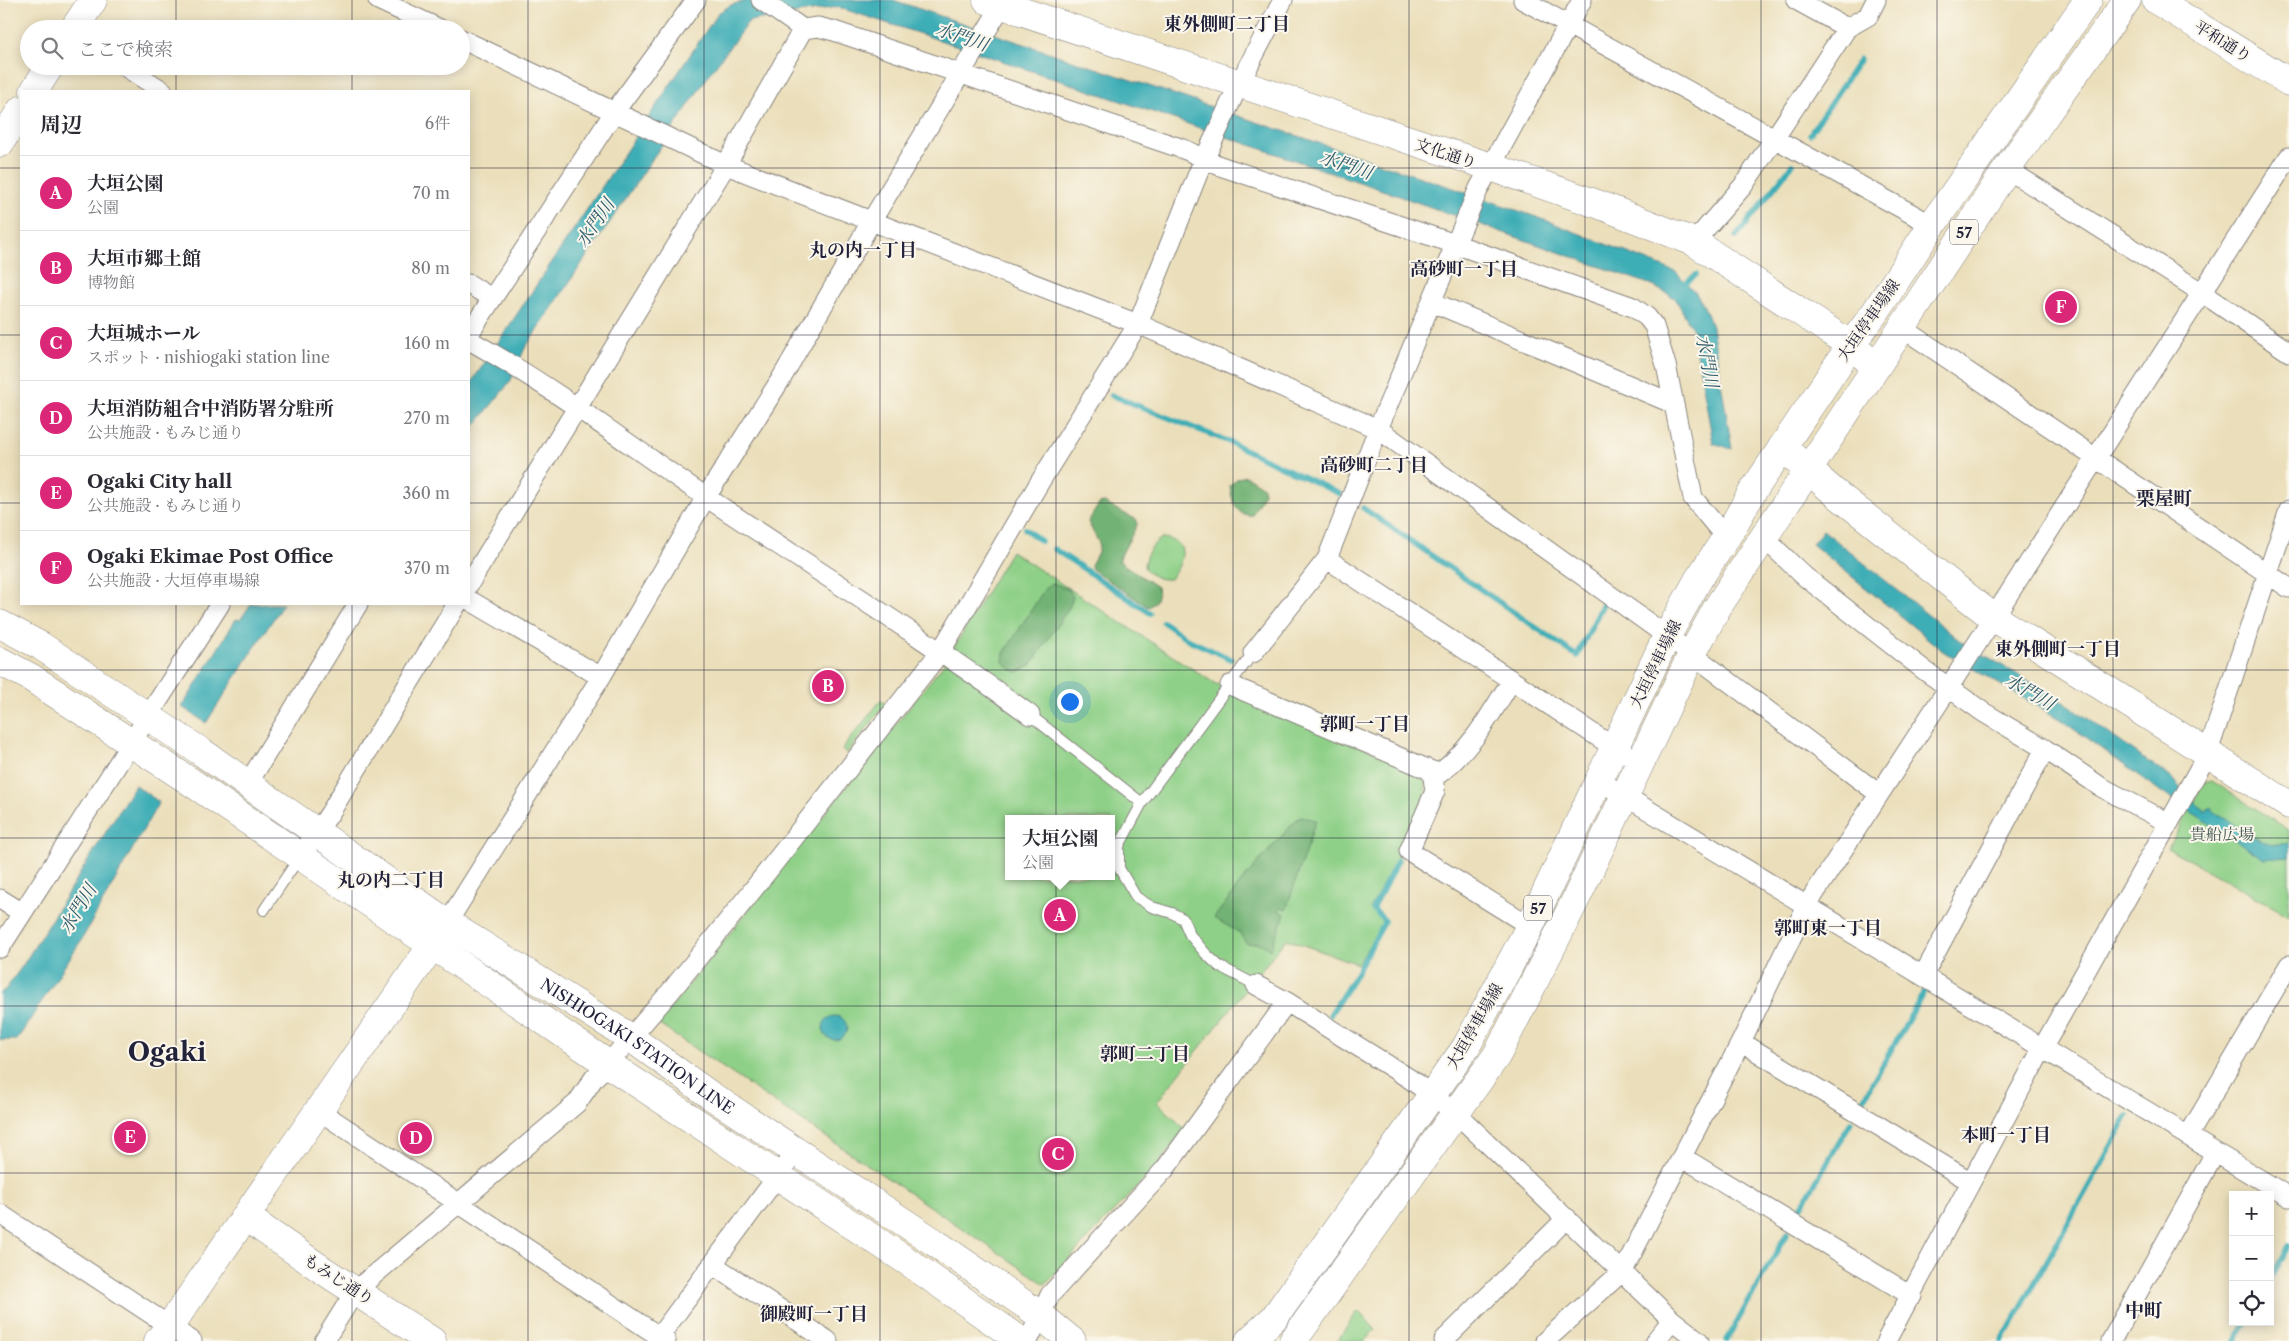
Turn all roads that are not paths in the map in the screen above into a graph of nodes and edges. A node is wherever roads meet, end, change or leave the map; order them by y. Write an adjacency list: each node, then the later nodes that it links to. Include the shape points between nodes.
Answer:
1 (93, 0): 14 (main road)
2 (378, 0): 15 (street)
3 (696, 0): 27 (street)
4 (761, 0): 16 (street)
5 (1283, 0): 26 (street)
6 (1524, 0): 17 (street)
7 (1582, 0): 17 (street)
8 (1796, 0): 18 (street)
9 (1876, 0): 18 (street, via 1868,16)
10 (2088, 0): 37 (main road, 大垣停車場線 / 57)
11 (2127, 0): 34 (main road, 大垣停車場線 / 57)
12 (2156, 0): 23 (main road, 平和通り)
13 (996, 8): 20 (street); 26 (main road, 文化通り)
14 (80, 20)
15 (421, 20)
16 (797, 24): 20 (street); 33 (street)
17 (1569, 24): 29 (street); 35 (street)
18 (1847, 28): 29 (street)
19 (470, 43): 27 (street)
20 (966, 66): 31 (street); 36 (street)
21 (44, 75): 24 (main road)
22 (138, 75): 25 (street)
23 (2289, 82)
24 (35, 90)
25 (162, 90)
26 (1235, 95): 31 (street); 35 (main road, 文化通り)
27 (615, 111): 33 (street); 42 (street)
28 (20, 112): 30 (main road)
29 (1776, 138): 37 (street); 38 (street, via 1743,186)
30 (0, 143)
31 (1205, 158): 39 (street, via 1220,166); 44 (street)
32 (2289, 158): 41 (street)
33 (726, 165): 36 (street); 52 (street)
34 (2007, 169): 41 (street); 45 (main road, 大垣停車場線 / 57)
35 (1485, 178): 38 (main road, 文化通り, via 1600,205); 39 (street)
36 (872, 220): 44 (street); 57 (street, via 782,378)
37 (1932, 224): 48 (main road, 大垣停車場線 / 57)
38 (1694, 242): 48 (main road, 文化通り)
39 (1455, 244): 43 (street); 51 (street, via 1633,307 1647,317 1654,326)
40 (470, 285): 42 (street)
41 (2201, 292): 49 (street); 55 (street)
42 (491, 298): 46 (street)
43 (1432, 302): 51 (street); 53 (street)
44 (1138, 324): 53 (street); 72 (street, via 1038,485)
45 (1901, 327): 50 (main road, 大垣停車場線 / 57); 55 (street)
46 (470, 332)
47 (477, 345): 52 (street)
48 (1851, 345): 50 (main road, 文化通り); 54 (main road, 大垣停車場線 / 57)
49 (2289, 352)
50 (1875, 366): 56 (main road, 大垣停車場線 / 57)
51 (1674, 404): 60 (street, via 1693,498)
52 (576, 408): 57 (street); 63 (street)
53 (1378, 429): 61 (street); 71 (street)
54 (1782, 447): 56 (main road); 60 (main road, 大垣停車場線 / 57)
55 (2096, 457): 62 (street); 70 (street)
56 (1808, 469): 59 (main road, 大垣停車場線 / 57); 70 (main road)
57 (706, 497): 72 (street); 76 (street)
58 (2289, 510): 62 (street)
59 (1763, 536): 74 (main road, 大垣停車場線 / 57, via 1716,608); 79 (street, via 1804,576)
60 (1726, 538): 71 (main road, 大垣停車場線 / 57)
61 (1327, 559): 73 (street); 77 (street)
62 (2267, 573): 64 (street); 85 (street)
63 (470, 582)
64 (2289, 588)
65 (470, 601): 76 (street)
66 (219, 605): 81 (street)
67 (357, 605): 89 (street)
68 (456, 605): 95 (street)
69 (0, 624): 81 (main road, via 41,646)
70 (1988, 628): 79 (street); 85 (main road)
71 (1667, 636): 74 (street); 83 (main road, 大垣停車場線 / 57)
72 (941, 651): 80 (street); 109 (street, via 832,792)
73 (1253, 653): 78 (lane)
74 (1692, 654): 86 (main road, 大垣停車場線 / 57); 90 (street)
75 (0, 661): 82 (main road)
76 (601, 678): 101 (street)
77 (1512, 680): 83 (street); 87 (street, via 1473,742 1459,758 1440,773)
78 (1230, 685): 87 (street); 92 (lane)
79 (1949, 687): 84 (street, via 1983,712); 90 (street)
80 (1030, 715): 92 (lane)
81 (147, 717): 82 (street); 89 (main road, NISHIOGAKI STATION LINE)
82 (131, 742): 96 (main road, NISHIOGAKI STATION LINE); 100 (street)
83 (1615, 748): 86 (street); 88 (main road, 大垣停車場線 / 57)
84 (2045, 749): 94 (street, via 2101,787); 106 (street)
85 (2207, 755): 93 (main road); 94 (street)
86 (1641, 761): 91 (main road, 大垣停車場線 / 57)
87 (1432, 771): 102 (street, via 1435,791 1408,852)
88 (1600, 781): 91 (street); 102 (main road, 大垣停車場線 / 57)
89 (247, 785): 95 (main road, NISHIOGAKI STATION LINE)
90 (1879, 794): 98 (street)
91 (1625, 795): 98 (street); 115 (main road, 大垣停車場線 / 57, via 1497,1055)
92 (1142, 803): 107 (lane, via 1119,846 1119,868 1136,898 1183,920 1190,935 1219,966)
93 (2289, 805)
94 (2169, 823): 111 (street)
95 (316, 833): 96 (street); 101 (main road, NISHIOGAKI STATION LINE)
96 (300, 857): 99 (lane); 103 (main road, NISHIOGAKI STATION LINE)
97 (0, 899): 100 (street)
98 (1807, 905): 106 (street); 110 (street)
99 (264, 910)
100 (21, 912): 104 (street)
101 (447, 923): 103 (main road); 109 (main road, NISHIOGAKI STATION LINE)
102 (1530, 926): 113 (main road, 大垣停車場線 / 57, via 1466,1047)
103 (432, 945): 112 (main road, NISHIOGAKI STATION LINE); 114 (main road)
104 (0, 948)
105 (2289, 965): 116 (street)
106 (1923, 976): 111 (street)
107 (1256, 985): 108 (street)
108 (1286, 1002): 113 (street); 131 (street, via 1165,1169 1050,1295)
109 (631, 1038): 112 (street); 117 (main road, NISHIOGAKI STATION LINE)
110 (1741, 1042): 119 (street); 121 (street)
111 (2042, 1049): 116 (street); 121 (street)
112 (608, 1064): 120 (main road, NISHIOGAKI STATION LINE); 123 (street, via 577,1103)
113 (1432, 1094): 115 (street); 142 (main road, 大垣停車場線 / 57, via 1274,1318)
114 (318, 1110): 123 (street); 125 (main road)
115 (1457, 1114): 126 (street); 135 (main road, 大垣停車場線 / 57)
116 (2188, 1136): 118 (street)
117 (796, 1151): 120 (street); 131 (main road, NISHIOGAKI STATION LINE)
118 (2215, 1153): 122 (street); 148 (street)
119 (1682, 1157): 128 (street); 130 (street)
120 (777, 1176): 127 (street); 139 (main road, NISHIOGAKI STATION LINE)
121 (1971, 1182): 130 (street)
122 (2289, 1197)
123 (460, 1204): 129 (street); 134 (street)
124 (0, 1214): 133 (street)
125 (246, 1217): 129 (main road, もみじ通り); 133 (main road)
126 (1567, 1218): 128 (street); 143 (street)
127 (712, 1264): 134 (street); 138 (street)
128 (1623, 1271): 132 (street); 144 (street)
129 (356, 1290): 136 (street); 137 (main road, もみじ通り)
130 (1912, 1296): 147 (street)
131 (1040, 1315): 140 (street); 141 (main road, NISHIOGAKI STATION LINE)
132 (1672, 1320): 145 (street); 146 (street)
133 (174, 1336)
134 (660, 1339)
135 (1297, 1340)
136 (324, 1341)
137 (432, 1341)
138 (828, 1341)
139 (1021, 1341)
140 (1028, 1341)
141 (1072, 1341)
142 (1249, 1341)
143 (1445, 1341)
144 (1545, 1341)
145 (1655, 1341)
146 (1699, 1341)
147 (1886, 1341)
148 (2111, 1341)

